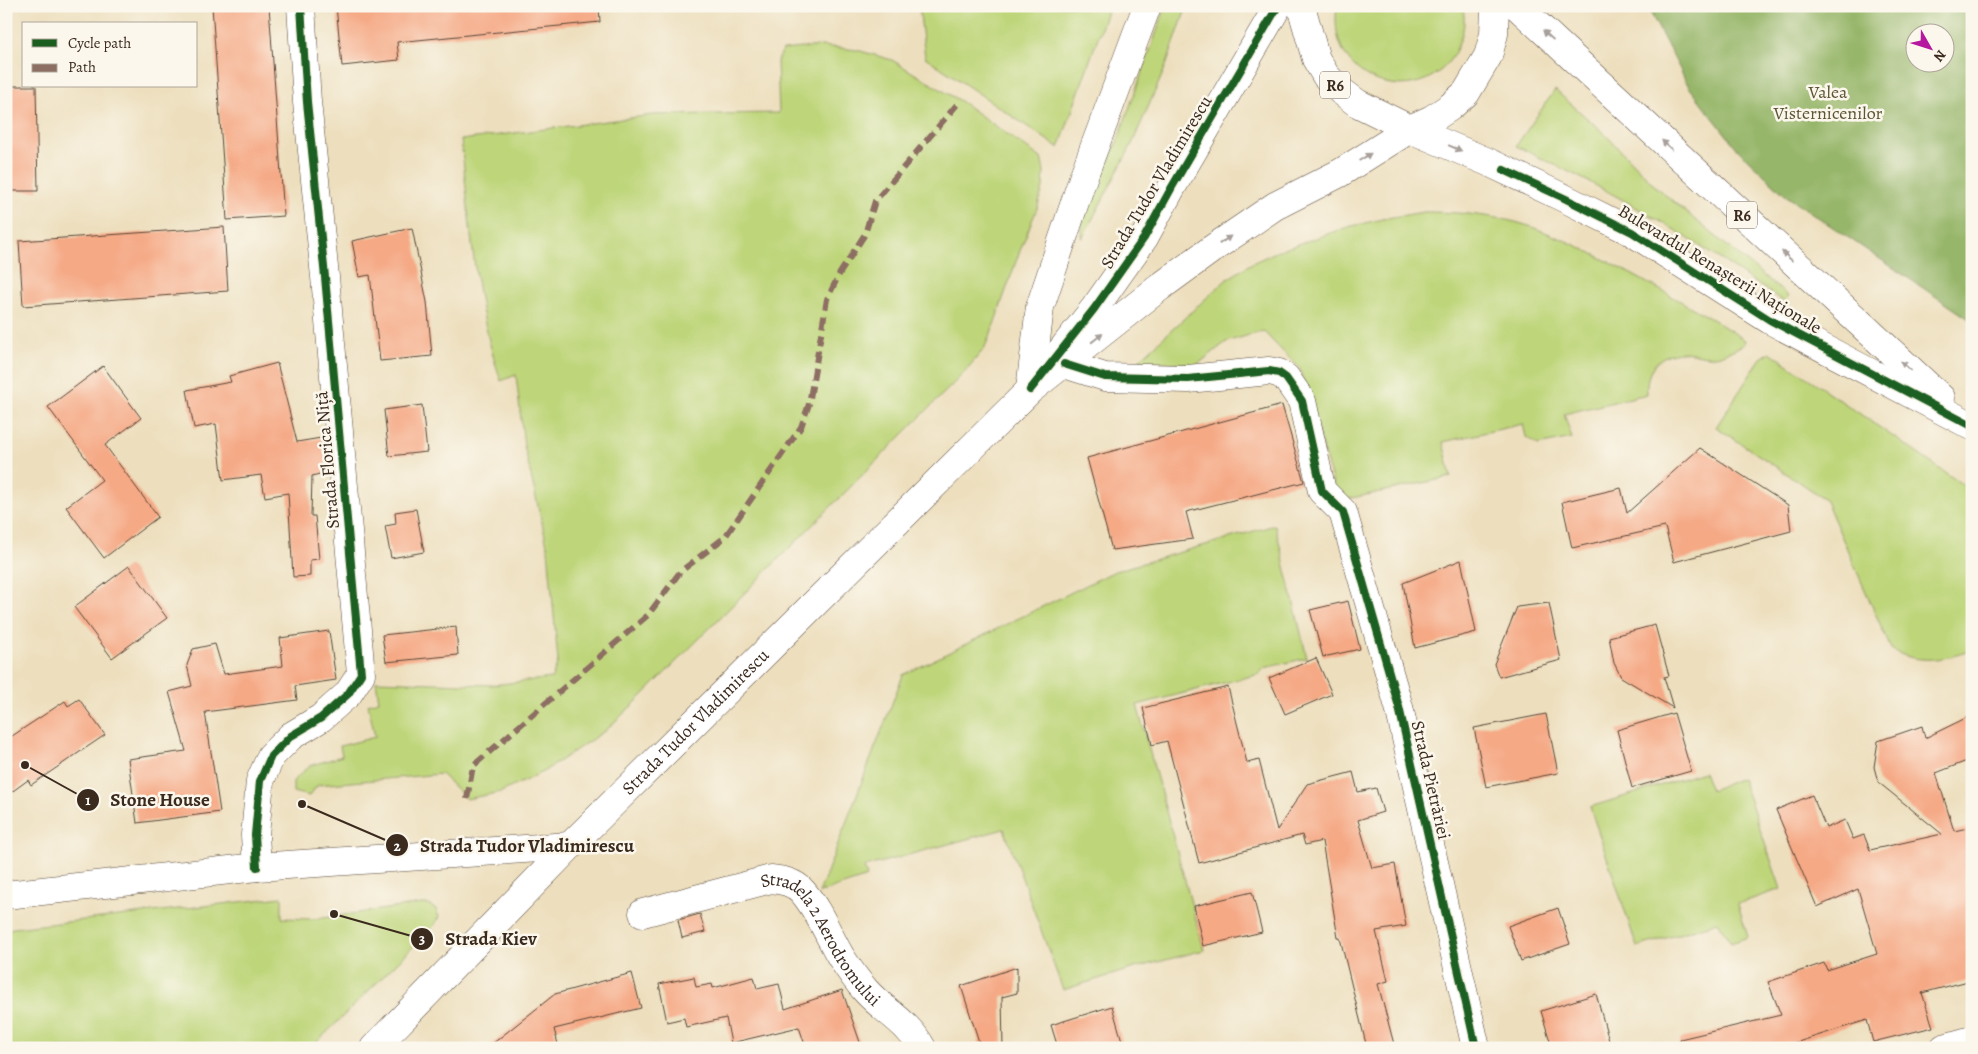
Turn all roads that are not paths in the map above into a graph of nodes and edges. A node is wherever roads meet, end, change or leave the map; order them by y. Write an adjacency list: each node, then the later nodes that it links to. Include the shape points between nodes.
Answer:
1 (301, 6): 12 (main road, Strada Florica Niță, via 307,102 361,674 348,694 321,718 291,736 271,756 260,781 255,835)
2 (1146, 6): 9 (main road, via 1040,307)
3 (1278, 6): 9 (main road, Strada Tudor Vladimirescu, via 1144,238 1094,309)
4 (1302, 6): 7 (main road, R6, via 1310,43 1326,76 1357,103)
5 (1495, 6): 7 (main road, Strada Tudor Vladimirescu, via 1494,34 1488,56 1466,93 1432,119)
6 (1517, 6): 10 (main road, Bulevardul Renașterii Naționale / R6, one-way to 6)
7 (1410, 130): 8 (main road, Strada Tudor Vladimirescu, one-way to 7, via 1220,243 1276,206 1340,173); 10 (main road, Bulevardul Renașterii Naționale / R6, one-way to 10, via 1504,170 1632,232 1770,320)
8 (1064, 364): 9 (main road, Strada Tudor Vladimirescu); 18 (main road, Strada Pietrăriei, via 1105,377 1188,379 1269,371 1279,373 1294,386 1302,401 1322,491 1343,512 1399,707)
9 (1030, 390): 11 (main road, Strada Tudor Vladimirescu)
10 (1970, 424)
11 (570, 846): 12 (main road); 16 (main road, Strada Tudor Vladimirescu)
12 (257, 867): 13 (main road)
13 (6, 895)
14 (643, 913): 17 (main road, Stradela 2 Aerodromului, via 771,879 791,883 811,903 842,958 867,992 896,1016)
15 (1972, 1040): 19 (main road)
16 (374, 1048)
17 (922, 1048)
18 (1476, 1048)
19 (1944, 1048)

